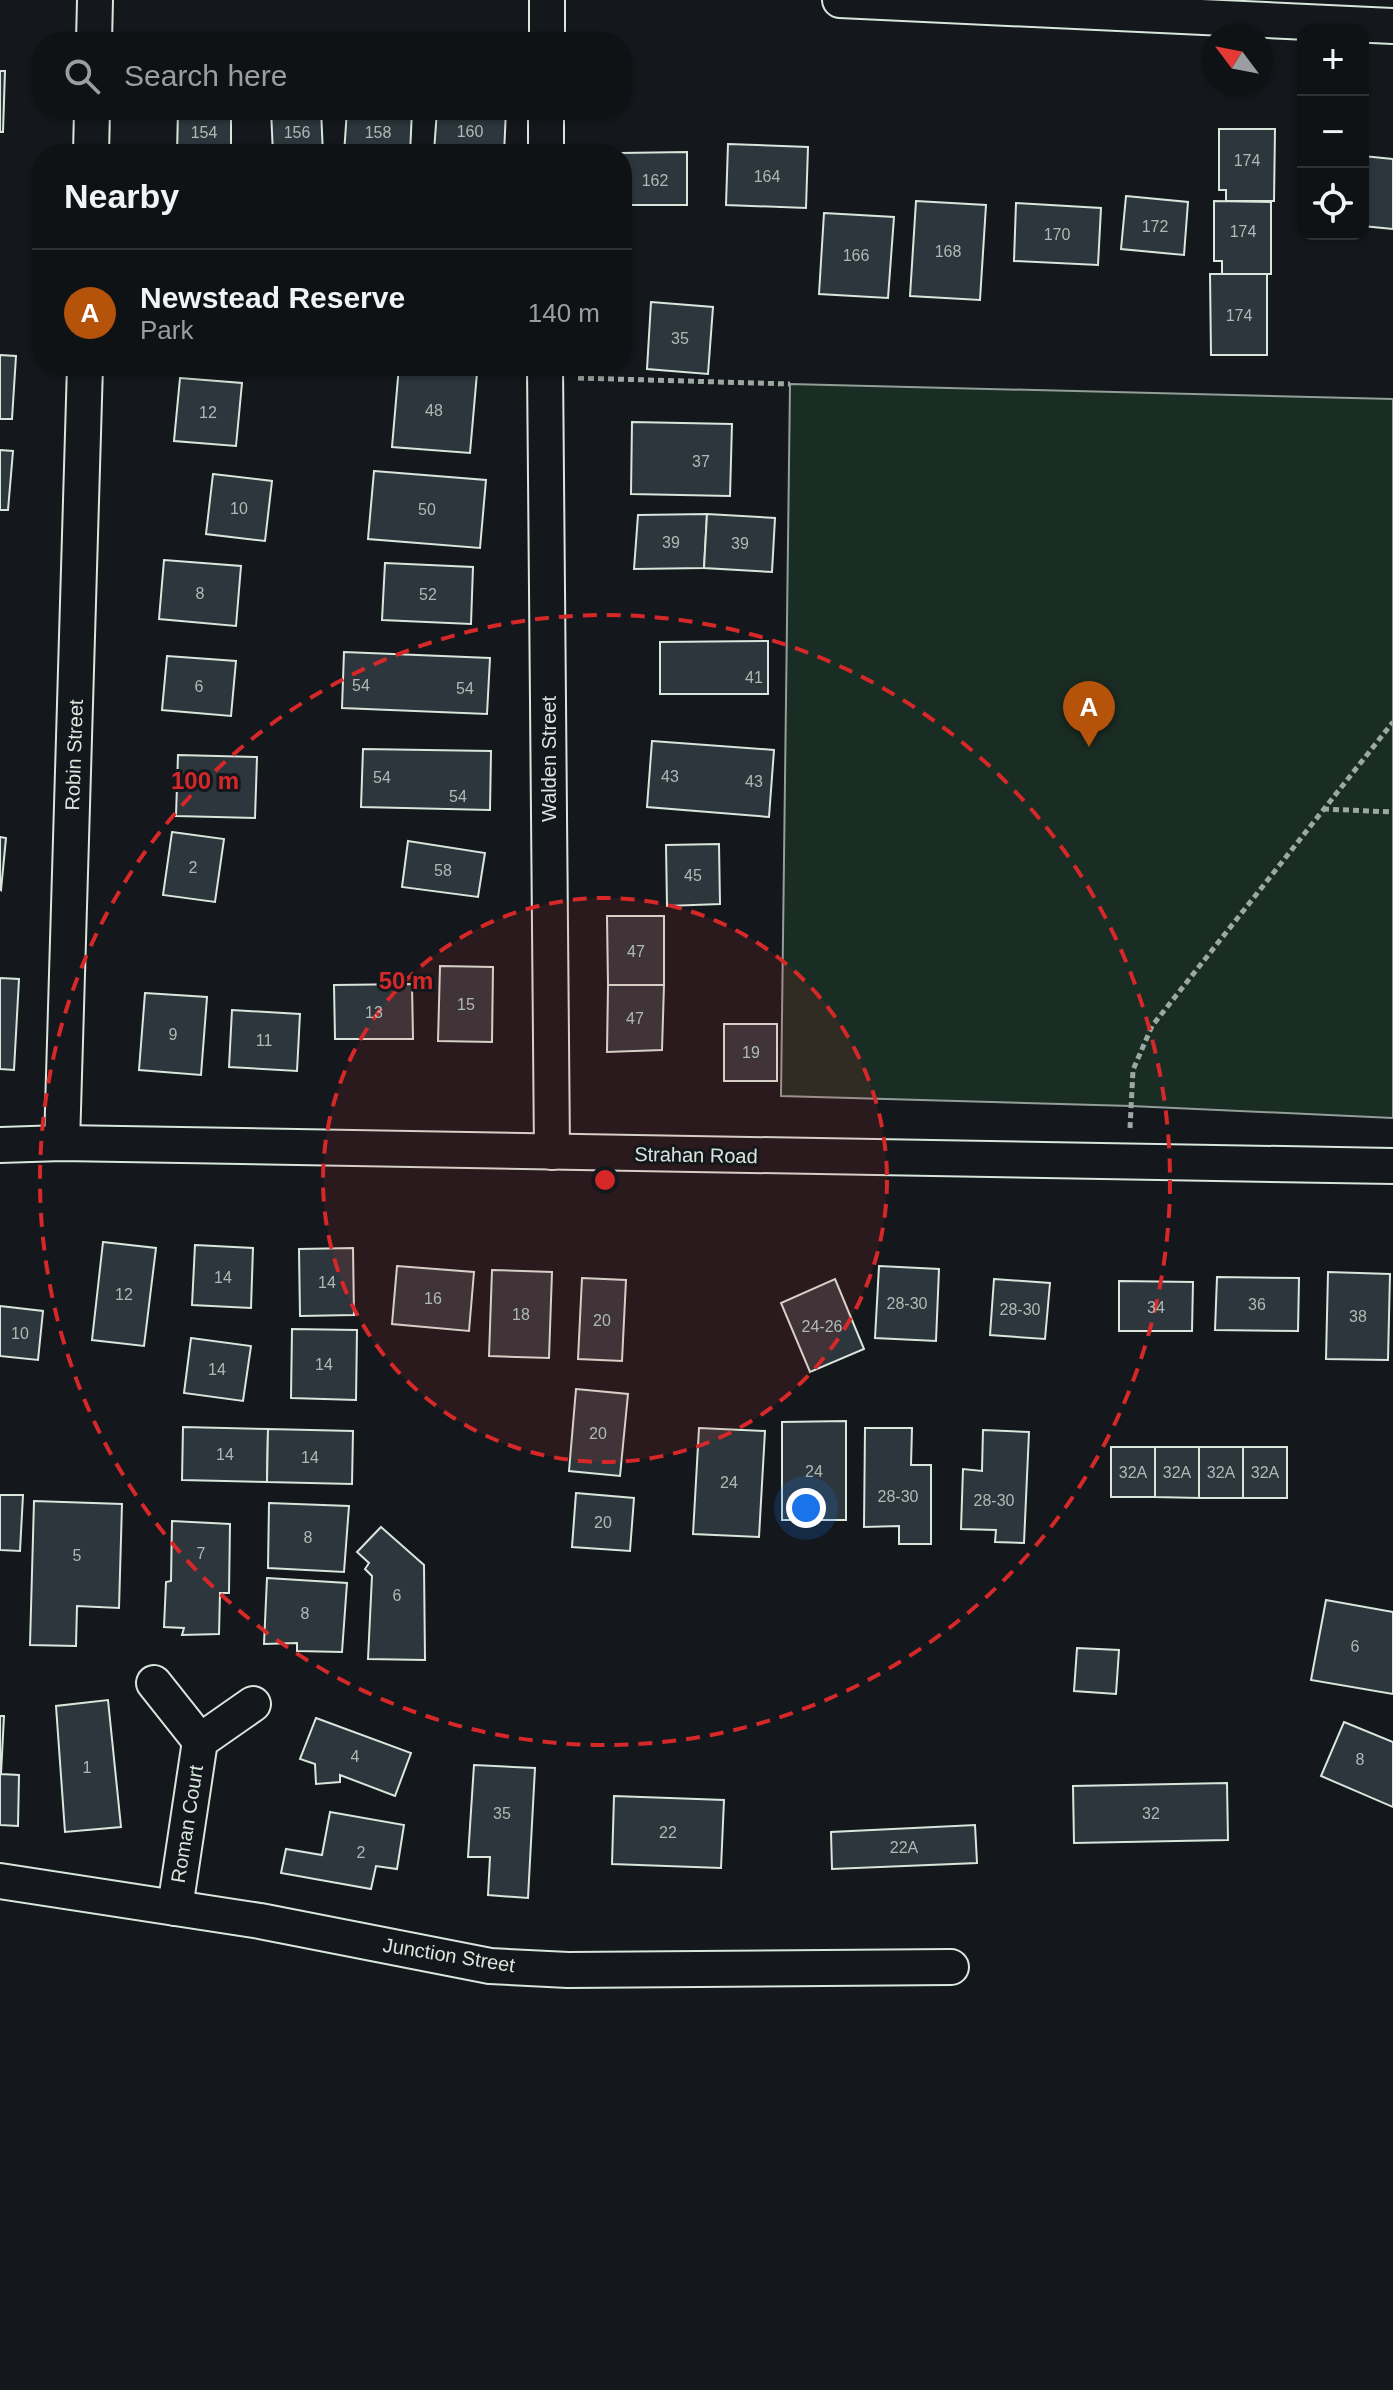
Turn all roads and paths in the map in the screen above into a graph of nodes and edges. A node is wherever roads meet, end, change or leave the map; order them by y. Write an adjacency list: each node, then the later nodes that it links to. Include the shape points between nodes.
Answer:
1 (95, 0): 6 (street)
2 (547, 0): 7 (street)
3 (840, 0): 4 (street)
4 (1138, 7): 5 (street)
5 (1393, 26)
6 (94, 32)
7 (547, 32)
8 (92, 120): 10 (street)
9 (546, 120): 11 (street)
10 (91, 144)
11 (546, 144)
12 (85, 376): 19 (street, Robin Street)
13 (545, 376): 21 (street, Walden Street)
14 (627, 376): 15 (path)
15 (790, 384)
16 (1393, 722): 17 (path)
17 (1322, 809): 18 (path); 22 (path, via 1152,1026 1133,1070)
18 (1393, 812)
19 (62, 1143): 20 (street, Strahan Road); 21 (street, Strahan Road)
20 (0, 1145)
21 (552, 1152): 22 (street, Strahan Road)
22 (1128, 1161): 23 (street, Strahan Road)
23 (1393, 1166)
24 (154, 1683): 26 (street, Roman Court)
25 (253, 1704): 26 (street, Roman Court)
26 (200, 1741): 28 (street, Roman Court)
27 (0, 1881): 28 (street, Junction Street)
28 (175, 1908): 29 (street, Junction Street, via 490,1966)
29 (951, 1967)

